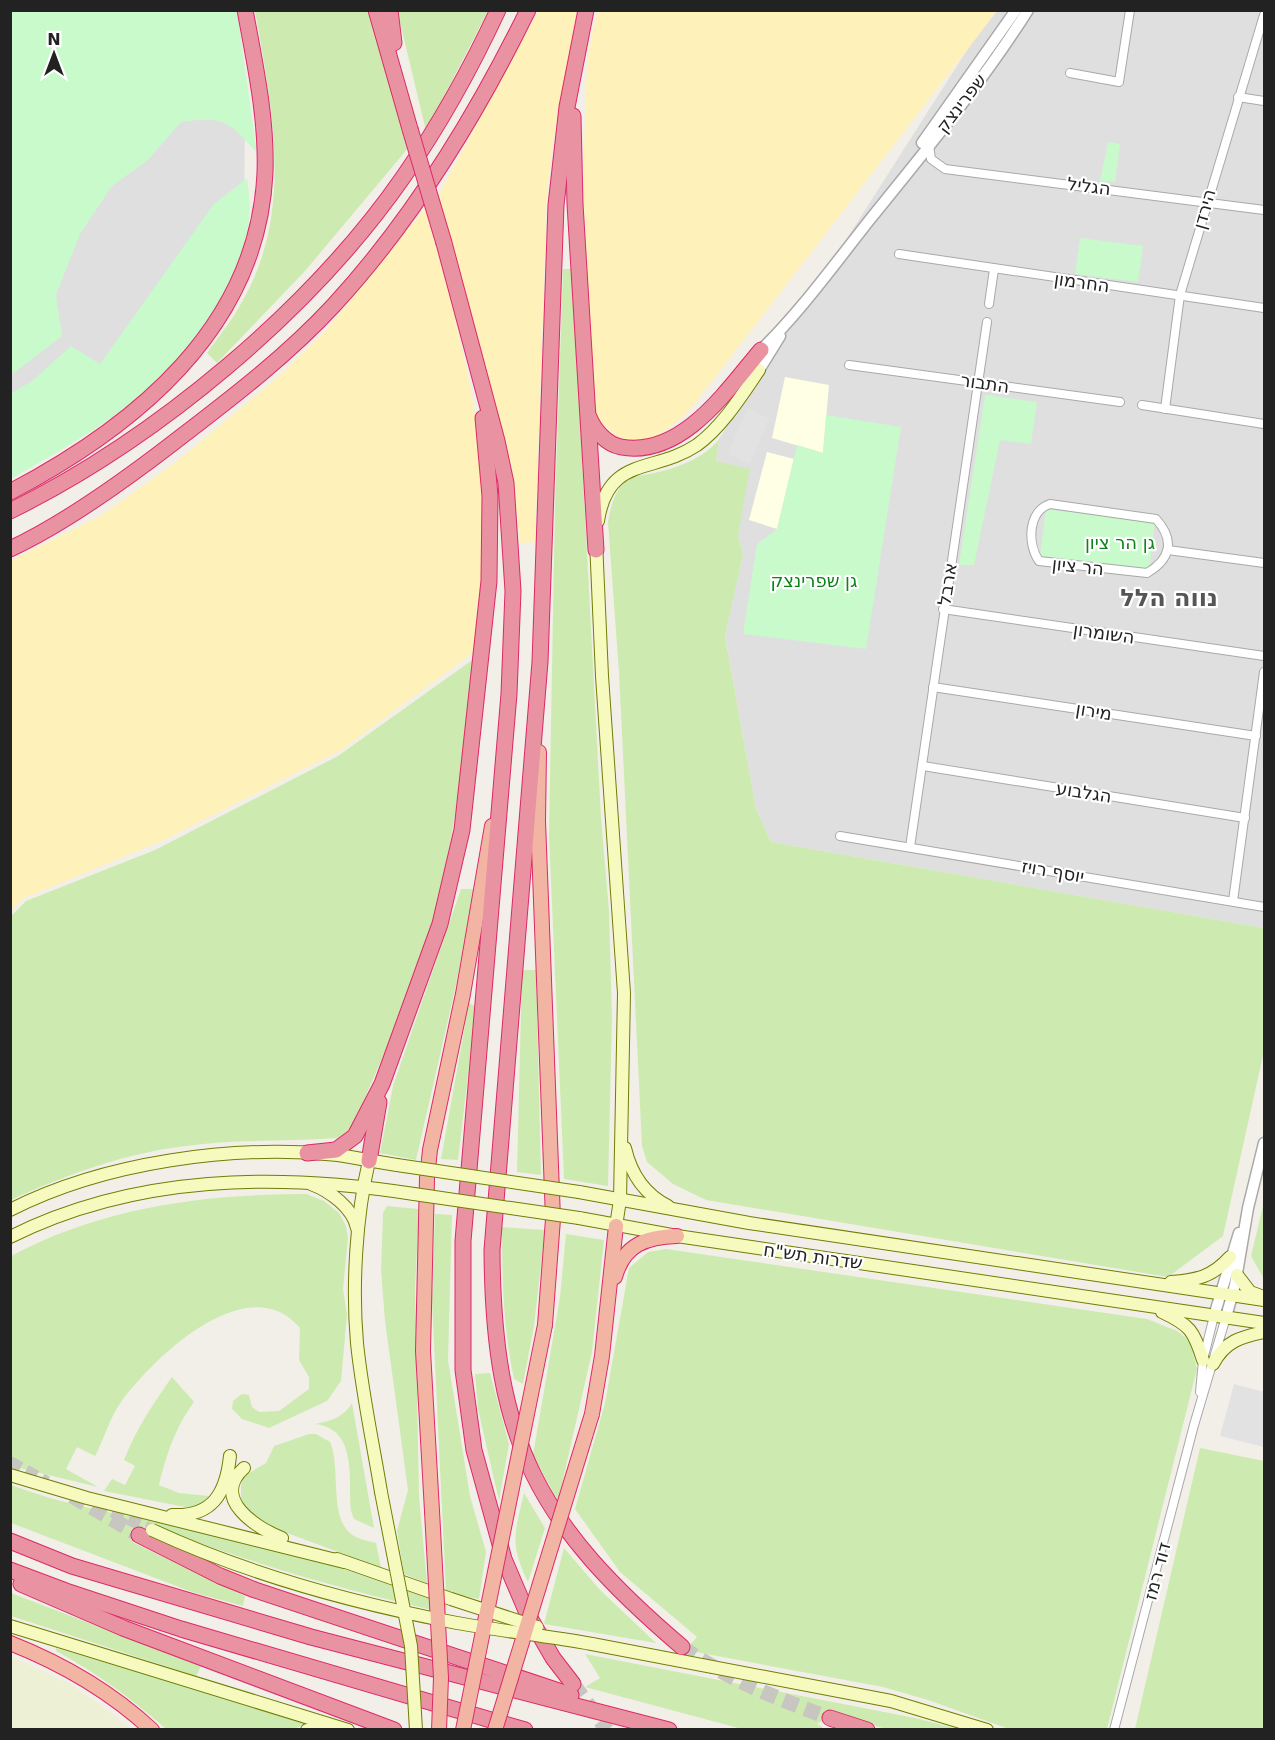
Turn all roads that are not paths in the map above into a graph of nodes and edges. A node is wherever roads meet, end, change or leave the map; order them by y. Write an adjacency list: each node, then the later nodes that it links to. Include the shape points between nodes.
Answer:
1 (245, 10): 37 (highway, via 262,114 265,175 253,239 233,295 190,360 168,384 106,432)
2 (376, 10): 13 (highway)
3 (390, 10): 13 (highway)
4 (498, 10): 38 (highway, via 463,80 403,177 299,299 232,363 140,434 60,486)
5 (528, 10): 39 (highway, via 497,74 424,191 333,306 254,381 126,479)
6 (586, 10): 11 (highway)
7 (1016, 10): 17 (street, שפרינצק)
8 (1028, 10): 16 (street, שפרינצק, via 987,71)
9 (1130, 10): 12 (street, via 1119,82)
10 (1264, 15): 14 (street, הירדן)
11 (574, 62): 32 (highway, via 575,204); 45 (highway, via 556,205)
12 (1070, 73)
13 (398, 78): 27 (highway, bridge)
14 (1238, 97): 15 (street); 18 (street, הירדן)
15 (1264, 101)
16 (929, 145): 17 (street, שפרינצק); 18 (street, הגליל, via 931,159 945,169)
17 (891, 194): 25 (street, שפרינצק)
18 (1206, 202): 19 (street, הגליל); 22 (street, הירדן)
19 (1264, 210)
20 (899, 254): 21 (street, החרמון)
21 (993, 269): 22 (street, החרמון); 23 (street)
22 (1180, 295): 24 (street, החרמון); 35 (street, הירדן)
23 (989, 304)
24 (1264, 308)
25 (788, 322): 28 (street, שפרינצק); 30 (street, שפרינצק)
26 (987, 322): 31 (street, ארבל)
27 (471, 348): 49 (highway, via 497,441 509,508 513,591); 56 (highway, via 487,451 491,538 465,807 440,924)
28 (761, 350): 32 (highway, via 709,410 688,427 650,447 617,446 606,439 589,419)
29 (849, 365): 31 (street, התבור)
30 (759, 370): 40 (main road, via 711,433 698,444 681,454 629,470 615,480 601,504)
31 (977, 381): 33 (street, התבור); 43 (street, ארבל)
32 (586, 399): 40 (highway)
33 (1120, 402)
34 (1142, 405): 35 (street)
35 (1165, 409): 36 (street)
36 (1264, 424)
37 (10, 492)
38 (10, 511)
39 (10, 549)
40 (596, 550): 57 (main road, via 624,993)
41 (1168, 550): 41 (street, הר ציון, via 1164,531 1156,519 1050,504 1038,510 1034,518 1032,548 1039,561 1046,563 1148,573 1165,560); 42 (street)
42 (1264, 563)
43 (943, 609): 44 (street, השומרון); 47 (street, ארבל)
44 (1264, 656)
45 (540, 662): 94 (highway, via 492,1250 492,1311 500,1376 523,1456 549,1506 625,1598); 103 (highway, bridge, via 538,821 553,1219 545,1325)
46 (1264, 672): 48 (street)
47 (933, 687): 48 (street, מירון); 50 (street, ארבל)
48 (1256, 736): 51 (street)
49 (502, 764): 95 (highway, via 463,1241 463,1370 474,1450 504,1559 527,1613); 102 (highway, bridge, via 464,994 427,1178 423,1351 441,1678)
50 (923, 766): 51 (street, הגלבוע); 53 (street, ארבל)
51 (1245, 818): 54 (street)
52 (840, 836): 53 (street, יוסף רויז)
53 (910, 846): 54 (street, יוסף רויז)
54 (1233, 901): 55 (street, יוסף רויז)
55 (1264, 907)
56 (382, 1084): 59 (highway, via 347,1144 336,1150); 60 (highway)
57 (622, 1122): 63 (main road); 66 (main road, via 629,1162 640,1183 655,1198)
58 (1264, 1143): 64 (street, דוד רמז)
59 (307, 1154): 60 (main road); 65 (main road, via 225,1154 149,1166 62,1188)
60 (369, 1161): 62 (main road); 63 (main road, שדרות תש"ח, bridge)
61 (301, 1181): 62 (main road, שדרות תש"ח); 69 (main road, שדרות תש"ח, via 168,1187 69,1211); 70 (main road, via 327,1192 347,1208)
62 (363, 1186): 67 (main road, שדרות תש"ח, bridge); 70 (main road)
63 (620, 1200): 66 (main road, שדרות תש"ח); 67 (main road)
64 (1248, 1208): 71 (street, דוד רמז); 72 (street, דוד רמז)
65 (10, 1210)
66 (689, 1214): 73 (main road, שדרות תש"ח)
67 (616, 1226): 68 (main road, שדרות תש"ח); 76 (highway)
68 (677, 1236): 76 (highway, via 648,1239 632,1247 617,1270); 77 (main road, שדרות תש"ח)
69 (10, 1237)
70 (359, 1237): 101 (main road, bridge, via 357,1343 411,1646)
71 (1230, 1257): 73 (main road, via 1200,1280); 74 (street, דוד רמז)
72 (1238, 1275): 74 (street, דוד רמז); 75 (main road, via 1250,1292)
73 (1146, 1283): 74 (main road, שדרות תש"ח)
74 (1226, 1294): 75 (main road, שדרות תש"ח); 78 (street, דוד רמז)
75 (1264, 1299)
76 (608, 1305): 104 (highway, bridge, via 592,1414)
77 (1148, 1306): 78 (main road, שדרות תש"ח); 81 (main road, via 1180,1321 1195,1334)
78 (1220, 1316): 79 (main road, שדרות תש"ח); 81 (street, דוד רמז)
79 (1264, 1323)
80 (1264, 1332): 81 (main road, via 1237,1337)
81 (1208, 1362): 110 (street, דוד רמז)
82 (230, 1456): 85 (main road, via 218,1497 199,1512 165,1514)
83 (244, 1468): 88 (main road, via 234,1490 236,1505 246,1518 269,1533)
84 (10, 1475): 85 (main road)
85 (126, 1508): 88 (main road)
86 (146, 1533): 93 (main road, bridge, via 359,1601 461,1623); 107 (highway, via 220,1576 255,1590)
87 (10, 1541): 106 (highway, via 95,1573 311,1637)
88 (344, 1562): 93 (main road, bridge)
89 (10, 1570): 105 (highway, via 181,1629)
90 (10, 1579): 100 (highway, via 123,1628)
91 (10, 1626): 97 (main road)
92 (10, 1643): 98 (highway, via 80,1676 127,1707)
93 (592, 1644): 109 (main road, via 891,1701)
94 (682, 1647)
95 (573, 1684)
96 (830, 1718): 108 (highway)
97 (347, 1729): 99 (main road)
98 (152, 1730)
99 (307, 1730)
100 (394, 1730)
101 (416, 1730)
102 (439, 1730)
103 (463, 1730)
104 (495, 1730)
105 (525, 1730)
106 (669, 1730)
107 (676, 1730)
108 (867, 1730)
109 (987, 1730)
110 (1114, 1730)

